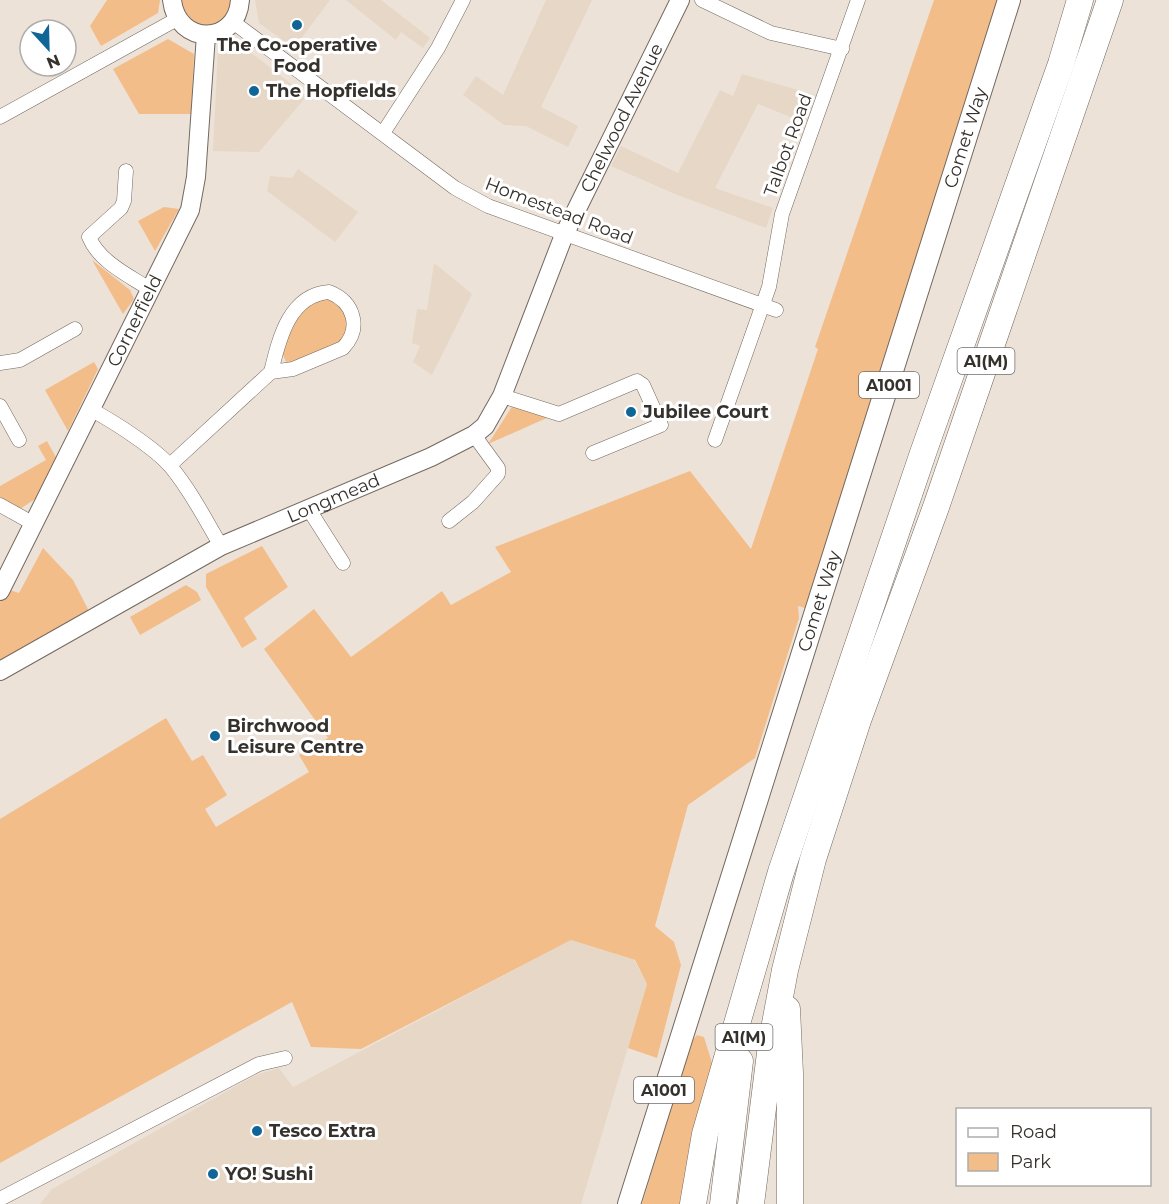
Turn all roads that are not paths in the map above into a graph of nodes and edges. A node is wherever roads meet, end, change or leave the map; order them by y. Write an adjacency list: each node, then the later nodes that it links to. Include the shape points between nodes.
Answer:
1 (172, 0): 10 (street)
2 (240, 0): 11 (street)
3 (463, 0): 15 (street, via 438,48)
4 (680, 0): 17 (street, Chelwood Avenue)
5 (702, 0): 13 (street, via 771,33)
6 (858, 0): 13 (street, Talbot Road)
7 (1009, 0): 45 (main road, Comet Way / A1001)
8 (1080, 0): 39 (highway, A1(M))
9 (1110, 0): 40 (highway, A1(M), via 836,785)
10 (177, 19): 12 (street, via 195,33); 14 (street)
11 (233, 22): 12 (street, via 221,32); 15 (street, Homestead Road)
12 (206, 35): 18 (street, Cornerfield, via 194,194 184,225)
13 (842, 49): 19 (street, Talbot Road, via 782,214)
14 (0, 117)
15 (383, 133): 17 (street, Homestead Road, via 455,188 488,206)
16 (126, 171): 18 (street, via 121,208 89,237 92,246 108,261)
17 (564, 235): 19 (street, Homestead Road); 23 (street, Longmead)
18 (151, 290): 25 (street, Cornerfield)
19 (769, 307): 28 (street, Talbot Road)
20 (75, 329): 21 (street, via 20,360)
21 (0, 363)
22 (271, 372): 22 (street, via 299,303 309,296 329,292 350,308 354,325 343,348 293,369); 30 (street)
23 (502, 396): 26 (street, Longmead, via 485,426); 29 (street, via 559,414 637,381 643,385 661,424)
24 (0, 406): 27 (street)
25 (92, 410): 30 (street); 34 (street, Cornerfield)
26 (474, 435): 32 (street, Longmead); 33 (street, via 498,468 498,474)
27 (19, 440)
28 (715, 440)
29 (593, 453)
30 (170, 465): 35 (street)
31 (0, 505): 34 (street)
32 (308, 508): 35 (street, Longmead); 36 (street)
33 (449, 521)
34 (34, 524): 37 (street, Cornerfield)
35 (221, 546): 38 (street, Longmead)
36 (343, 563)
37 (0, 591)
38 (0, 671)
39 (781, 872): 46 (highway, A1(M), via 705,1134); 47 (highway, A1(M), via 743,1042)
40 (785, 970): 48 (highway, A1(M), via 769,1056); 49 (highway, A1(M))
41 (285, 1058): 42 (street, via 259,1064)
42 (17, 1191): 43 (street); 44 (street)
43 (0, 1198)
44 (5, 1204)
45 (629, 1204)
46 (693, 1204)
47 (723, 1204)
48 (751, 1204)
49 (790, 1204)

